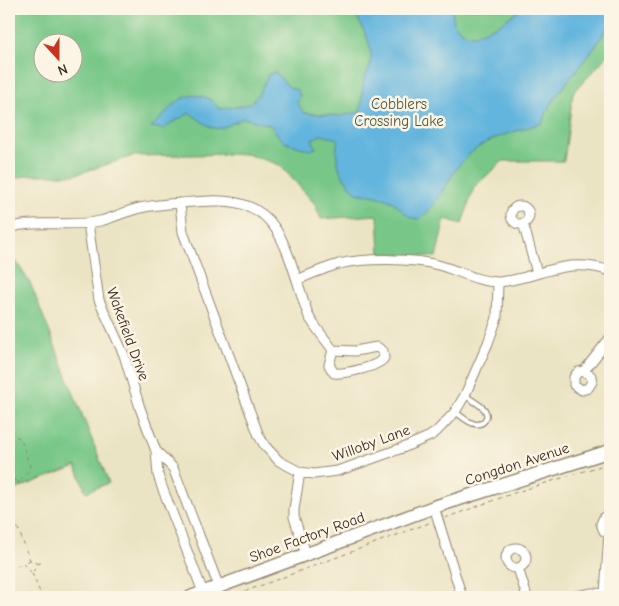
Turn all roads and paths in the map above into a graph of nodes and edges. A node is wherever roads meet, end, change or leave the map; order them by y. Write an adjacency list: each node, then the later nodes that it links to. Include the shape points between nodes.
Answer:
1 (180, 203): 2 (street, via 138,208); 7 (street, via 233,201 258,211 274,226); 18 (street, Willoby Lane, via 185,238 259,436 279,461)
2 (88, 223): 4 (street, via 29,224); 15 (street, Wakefield Drive, via 99,300 124,355)
3 (523, 223): 6 (street)
4 (9, 228)
5 (610, 271): 6 (street, via 580,264)
6 (537, 274): 8 (street)
7 (296, 280): 8 (street, via 339,264 399,260 428,262 474,278); 10 (street, via 309,317)
8 (498, 282): 12 (street, Willoby Lane, via 497,318)
9 (610, 338): 11 (street)
10 (333, 350): 10 (street, via 377,347 383,351 384,358 378,364 334,373 329,366)
11 (584, 371)
12 (465, 395): 13 (street, Willoby Lane); 13 (lane, via 484,410 485,420 474,424)
13 (455, 412): 18 (street, Willoby Lane, via 437,431 405,447 337,471)
14 (9, 432): 20 (path, via 21,439 30,464 26,476)
15 (156, 451): 36 (street, Wakefield Drive, via 174,468); 38 (street, Wakefield Drive, via 158,475)
16 (610, 451): 23 (street, Congdon Avenue)
17 (610, 463): 25 (path)
18 (300, 472): 28 (street, via 294,516)
19 (9, 480): 20 (path)
20 (18, 480): 21 (path)
21 (20, 487)
22 (9, 505): 29 (path)
23 (434, 507): 28 (street, Shoe Factory Road); 41 (street)
24 (610, 515): 27 (street, via 604,517 601,524 602,529)
25 (444, 518)
26 (432, 522): 40 (path)
27 (610, 533): 37 (street)
28 (306, 554): 36 (street, Shoe Factory Road)
29 (30, 560): 31 (path); 32 (path)
30 (42, 562): 32 (path)
31 (23, 564): 34 (path); 35 (path)
32 (38, 564): 35 (path)
33 (518, 568): 42 (street)
34 (9, 569)
35 (32, 573): 39 (path)
36 (219, 587): 38 (street, Shoe Factory Road)
37 (608, 594): 43 (street)
38 (197, 595)
39 (42, 597)
40 (230, 597)
41 (462, 597)
42 (527, 597)
43 (572, 597)

